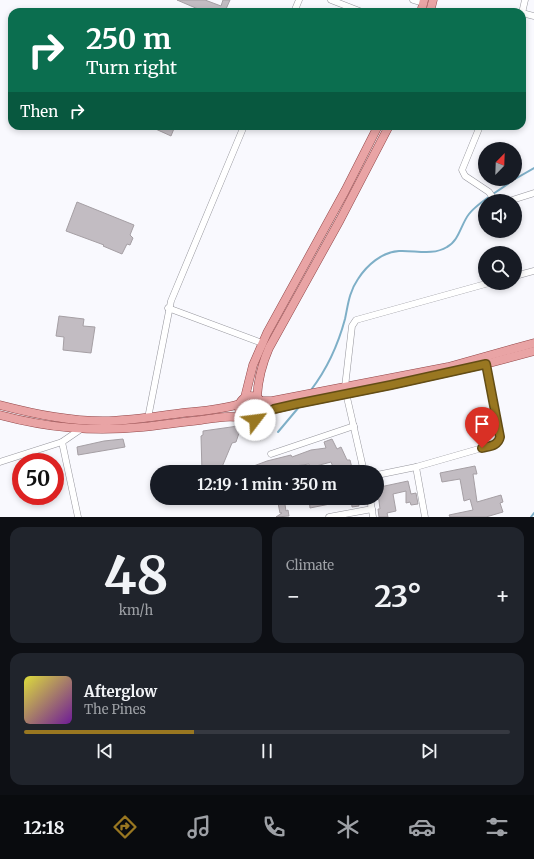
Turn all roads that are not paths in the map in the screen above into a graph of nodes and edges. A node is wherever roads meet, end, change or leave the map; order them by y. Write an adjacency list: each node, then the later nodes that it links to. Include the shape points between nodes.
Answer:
1 (332, 0): 4 (street)
2 (413, 0): 3 (street)
3 (423, 1)
4 (352, 8)
5 (242, 130): 15 (street)
6 (376, 130): 16 (main road)
7 (387, 130): 22 (main road, via 274,338 262,364)
8 (478, 130): 10 (street, via 462,170 464,176)
9 (534, 193): 11 (street)
10 (490, 194)
11 (522, 197)
12 (534, 271): 13 (street)
13 (522, 274)
14 (478, 286): 20 (street, via 356,320 352,326)
15 (168, 308): 16 (street); 27 (street)
16 (262, 343): 23 (main road)
17 (534, 343): 20 (main road, via 448,367)
18 (534, 351): 19 (main road)
19 (486, 364): 20 (main road, via 391,385); 35 (street, via 499,441)
20 (345, 390): 21 (main road); 21 (main road, via 314,393); 29 (street)
21 (305, 398): 22 (main road, via 272,401); 26 (main road, via 296,404 274,409)
22 (259, 399): 23 (main road, via 249,396); 26 (main road, via 263,407)
23 (242, 401): 27 (main road, via 221,408); 28 (main road, via 239,411)
24 (0, 405): 27 (main road, via 86,421)
25 (0, 415): 30 (main road)
26 (261, 416): 28 (main road, via 251,421)
27 (148, 418)
28 (243, 418): 30 (main road, via 220,417 144,427)
29 (354, 426): 32 (street); 34 (street)
30 (80, 429): 31 (street)
31 (62, 442): 33 (street); 39 (street)
32 (271, 454)
33 (0, 462)
34 (362, 465)
35 (416, 467): 36 (street); 42 (street)
36 (384, 474)
37 (371, 505): 38 (street)
38 (372, 509): 40 (street); 41 (street)
39 (78, 517)
40 (329, 517)
41 (373, 517)
42 (425, 517)

